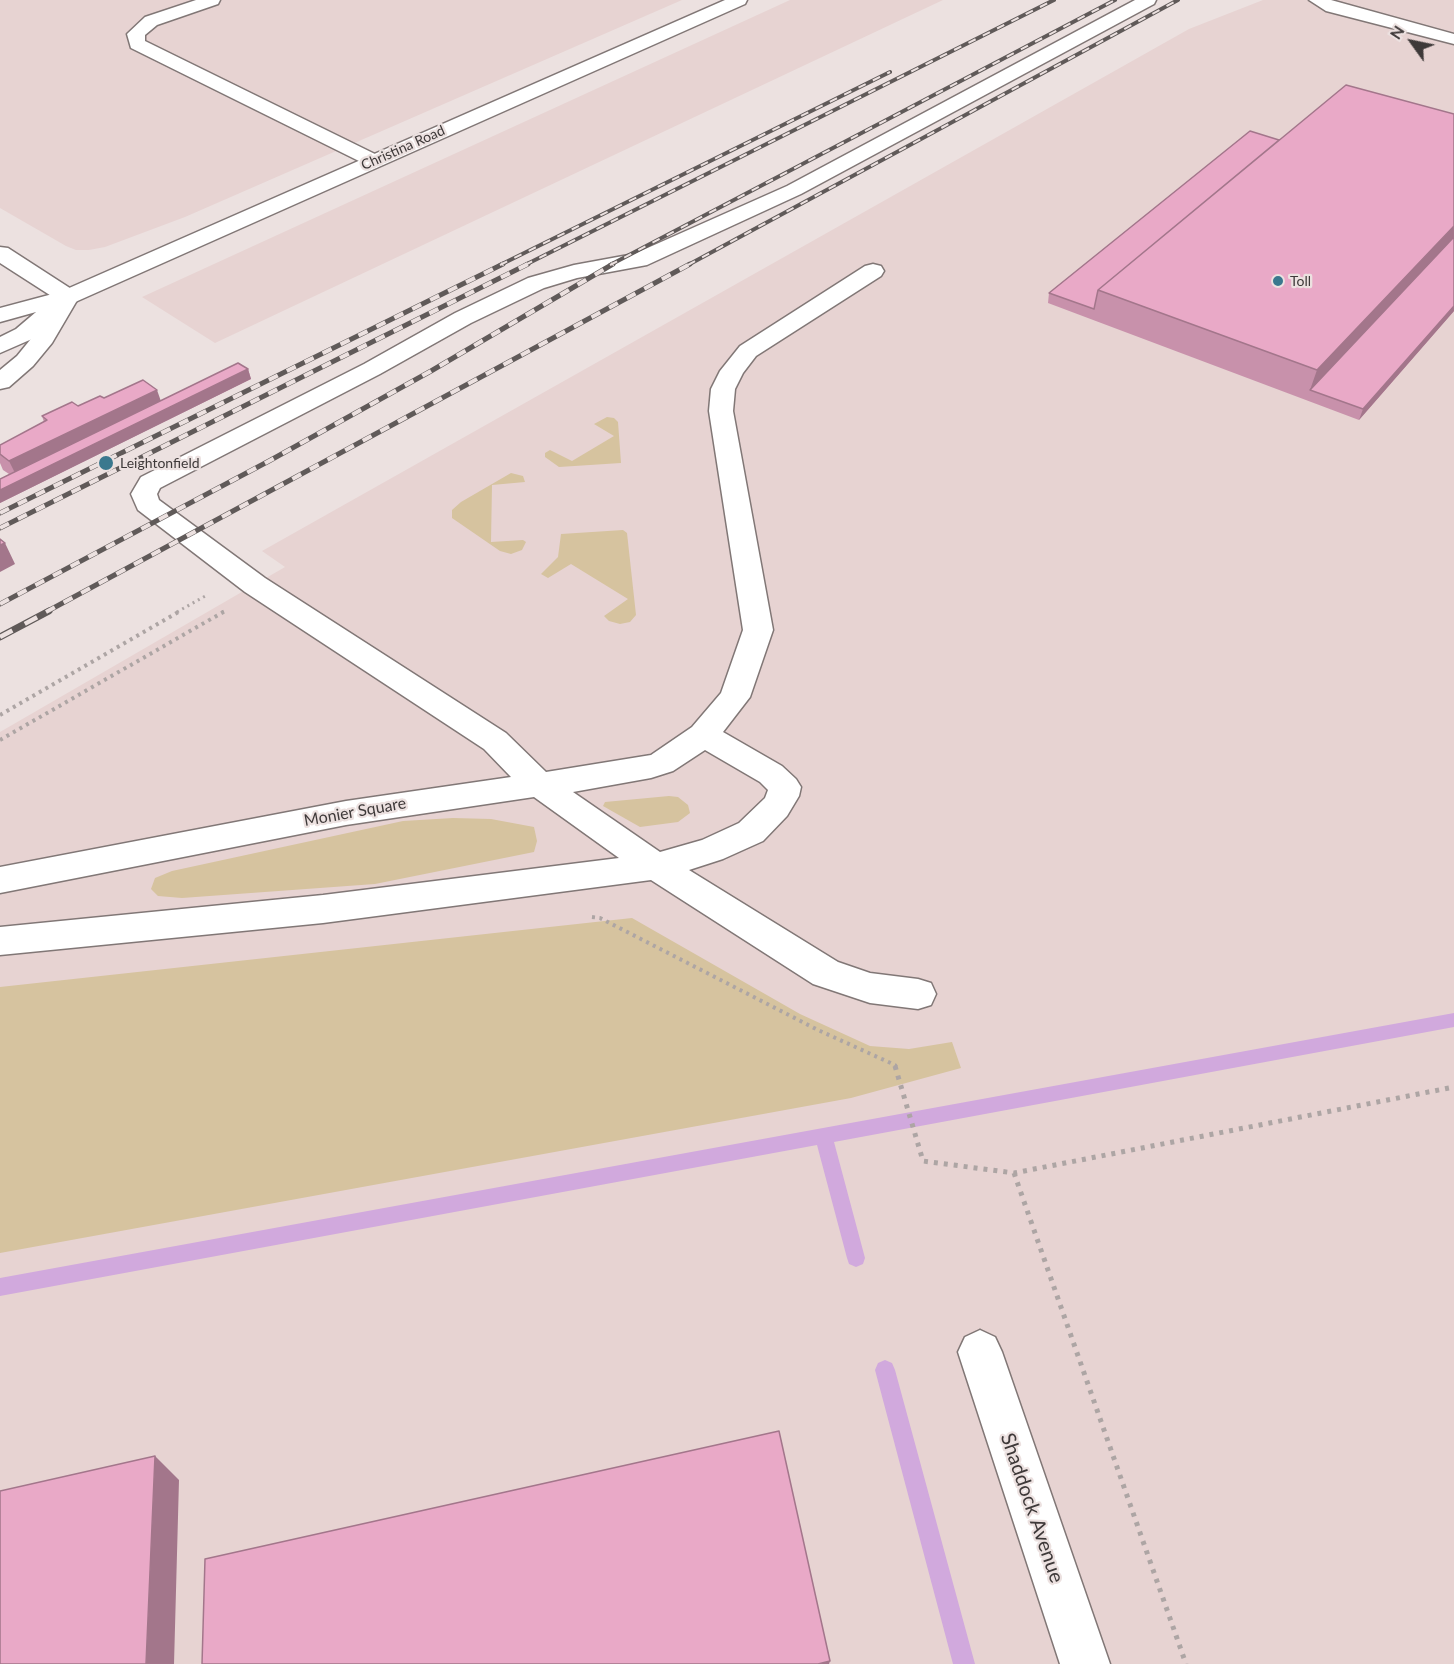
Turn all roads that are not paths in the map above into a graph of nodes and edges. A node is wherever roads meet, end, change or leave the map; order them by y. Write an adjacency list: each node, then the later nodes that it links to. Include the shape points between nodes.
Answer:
1 (212, 0): 6 (street, via 151,21 136,34 136,44)
2 (739, 0): 6 (street, Christina Road)
3 (1148, 0): 14 (street, via 794,190 639,260 574,272 536,284 463,318 150,483 144,494 147,504 255,585 495,741)
4 (1317, 0): 5 (street)
5 (1454, 39)
6 (374, 161): 9 (street, Christina Road)
7 (0, 253): 9 (street)
8 (873, 271): 13 (street, Monier Square, via 748,351 723,389 721,411 758,630 735,697)
9 (68, 297): 10 (street, Christina Road); 11 (street, Christina Road, via 24,334); 12 (street, via 40,343)
10 (0, 315)
11 (0, 346)
12 (0, 382)
13 (704, 735): 14 (street, Monier Square, via 662,763 640,770); 15 (street, via 771,774 785,787 783,796 751,832 711,850)
14 (537, 783): 15 (street); 16 (street, Monier Square, via 346,813)
15 (656, 866): 17 (street, via 323,909); 18 (street, via 826,973 870,988)
16 (0, 880)
17 (0, 941)
18 (918, 993)
19 (980, 1352): 20 (street, Shaddock Avenue)
20 (1085, 1664)

